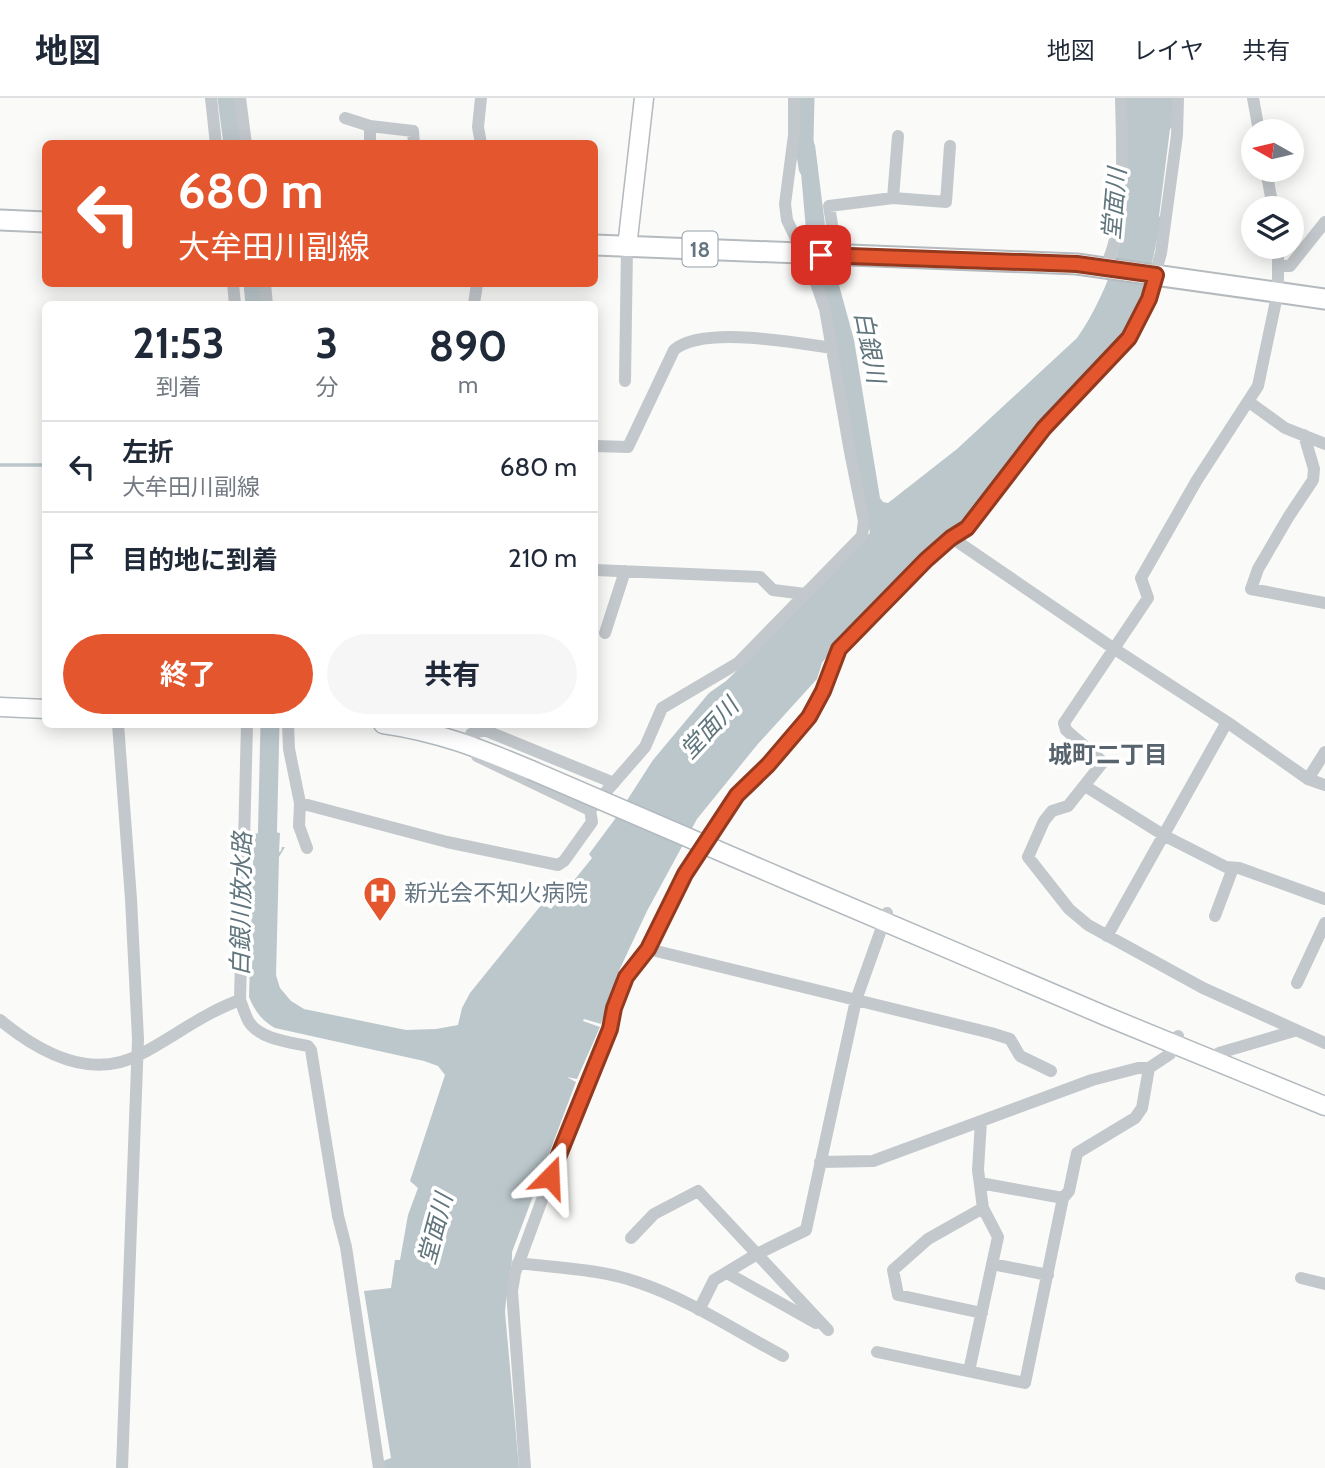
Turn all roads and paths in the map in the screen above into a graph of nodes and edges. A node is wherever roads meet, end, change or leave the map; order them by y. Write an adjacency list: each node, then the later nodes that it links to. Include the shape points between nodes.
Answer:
1 (211, 98): 13 (street)
2 (240, 98): 14 (street)
3 (481, 98): 17 (street)
4 (644, 98): 24 (street)
5 (794, 98): 25 (street, via 785,204)
6 (1122, 98): 29 (street, via 1120,197)
7 (1178, 98): 30 (street, via 1177,135)
8 (1253, 98): 10 (street)
9 (345, 118): 11 (street)
10 (1257, 119)
11 (370, 126): 15 (street); 16 (street, via 413,131)
12 (898, 136): 19 (street)
13 (216, 140)
14 (245, 140)
15 (370, 140)
16 (414, 140)
17 (480, 140)
18 (950, 146): 19 (street, via 946,202)
19 (893, 198): 26 (street, via 829,206)
20 (0, 220): 21 (main road)
21 (42, 222)
22 (1325, 222): 28 (street, via 1290,266)
23 (598, 245): 24 (main road, 18)
24 (627, 247): 25 (main road, 18); 34 (street)
25 (801, 254): 26 (main road, 18); 33 (street, via 825,309)
26 (836, 255): 29 (main road, 18)
27 (1278, 259): 28 (street)
28 (1278, 266): 31 (street)
29 (1110, 268): 30 (main road, 18)
30 (1154, 274): 31 (main road, 18); 39 (street, via 1149,299 1129,338 1044,428 967,528)
31 (1278, 291): 32 (main road, 18); 35 (street, via 1258,386)
32 (1325, 299)
33 (833, 348): 38 (street, via 726,337 681,344 628,447); 42 (street, via 864,521 862,536)
34 (625, 381)
35 (1249, 401): 36 (street, via 1285,428); 45 (street, via 1141,578 1148,598)
36 (1304, 435): 37 (street); 43 (street, via 1313,480 1258,569 1251,589)
37 (1325, 444)
38 (598, 446)
39 (951, 538): 45 (street); 72 (street, via 839,649 809,717 737,795 685,874)
40 (598, 570): 41 (street)
41 (625, 571): 42 (street, via 760,577 773,590); 44 (street)
42 (805, 594): 59 (street, via 738,663 662,708 645,747)
43 (1325, 603)
44 (605, 633)
45 (1113, 648): 50 (street); 61 (street, via 1064,723 1066,730 1103,762)
46 (0, 708): 47 (street)
47 (42, 709)
48 (0, 719): 49 (street)
49 (42, 720)
50 (1227, 722): 58 (street); 64 (street)
51 (118, 728): 80 (street)
52 (247, 728): 74 (street)
53 (288, 728): 62 (street)
54 (405, 728): 56 (street)
55 (448, 728): 56 (street)
56 (469, 738): 59 (street, via 484,730); 63 (street, via 475,755); 69 (street)
57 (1325, 752): 58 (street)
58 (1308, 779): 60 (street)
59 (614, 783): 63 (street)
60 (1325, 785)
61 (1085, 786): 64 (street); 71 (street, via 1069,806 1052,811 1044,821 1028,858 1069,909)
62 (300, 803): 63 (street, via 447,842 558,865 592,822); 65 (street, via 299,826)
63 (590, 810)
64 (1165, 836): 66 (street); 71 (street)
65 (307, 848)
66 (1233, 867): 67 (street); 68 (street)
67 (1325, 899)
68 (1215, 916)
69 (885, 917): 75 (street); 78 (street)
70 (1325, 923): 73 (street)
71 (1107, 936): 77 (street)
72 (648, 949): 75 (street); 93 (street, via 624,982)
73 (1297, 983)
74 (240, 1000): 80 (street, via 202,1016); 105 (street, via 249,1022 263,1034 312,1050)
75 (856, 1000): 83 (street, via 1010,1039 1020,1056); 87 (street)
76 (0, 1020): 80 (street, via 54,1055 78,1064 97,1066)
77 (1294, 1031): 79 (street); 81 (street)
78 (1177, 1040): 81 (street); 82 (street, via 1171,1054)
79 (1325, 1043)
80 (138, 1056): 104 (street)
81 (1217, 1057): 84 (street); 85 (street)
82 (1149, 1068): 86 (street, via 1092,1080); 89 (street, via 1142,1108 1135,1118 1082,1147)
83 (1051, 1071)
84 (1325, 1096)
85 (1325, 1106)
86 (981, 1121): 87 (street, via 873,1161); 88 (street)
87 (820, 1162): 92 (street, via 806,1230)
88 (980, 1183): 89 (street); 90 (street)
89 (1063, 1198): 96 (street)
90 (982, 1208): 94 (street, via 998,1237); 100 (street, via 928,1239 893,1270 898,1295)
91 (631, 1238): 92 (street, via 654,1214 698,1191)
92 (757, 1254): 95 (street); 95 (street, via 828,1330)
93 (518, 1263): 99 (street, via 640,1283); 106 (street, via 512,1291)
94 (992, 1264): 96 (street); 100 (street)
95 (727, 1273): 99 (street, via 714,1280)
96 (1048, 1275): 103 (street, via 1026,1383)
97 (1301, 1278): 98 (street)
98 (1325, 1284)
99 (699, 1310): 102 (street)
100 (982, 1313): 103 (street)
101 (877, 1352): 103 (street)
102 (783, 1356)
103 (969, 1371)
104 (122, 1468)
105 (379, 1468)
106 (526, 1468)

